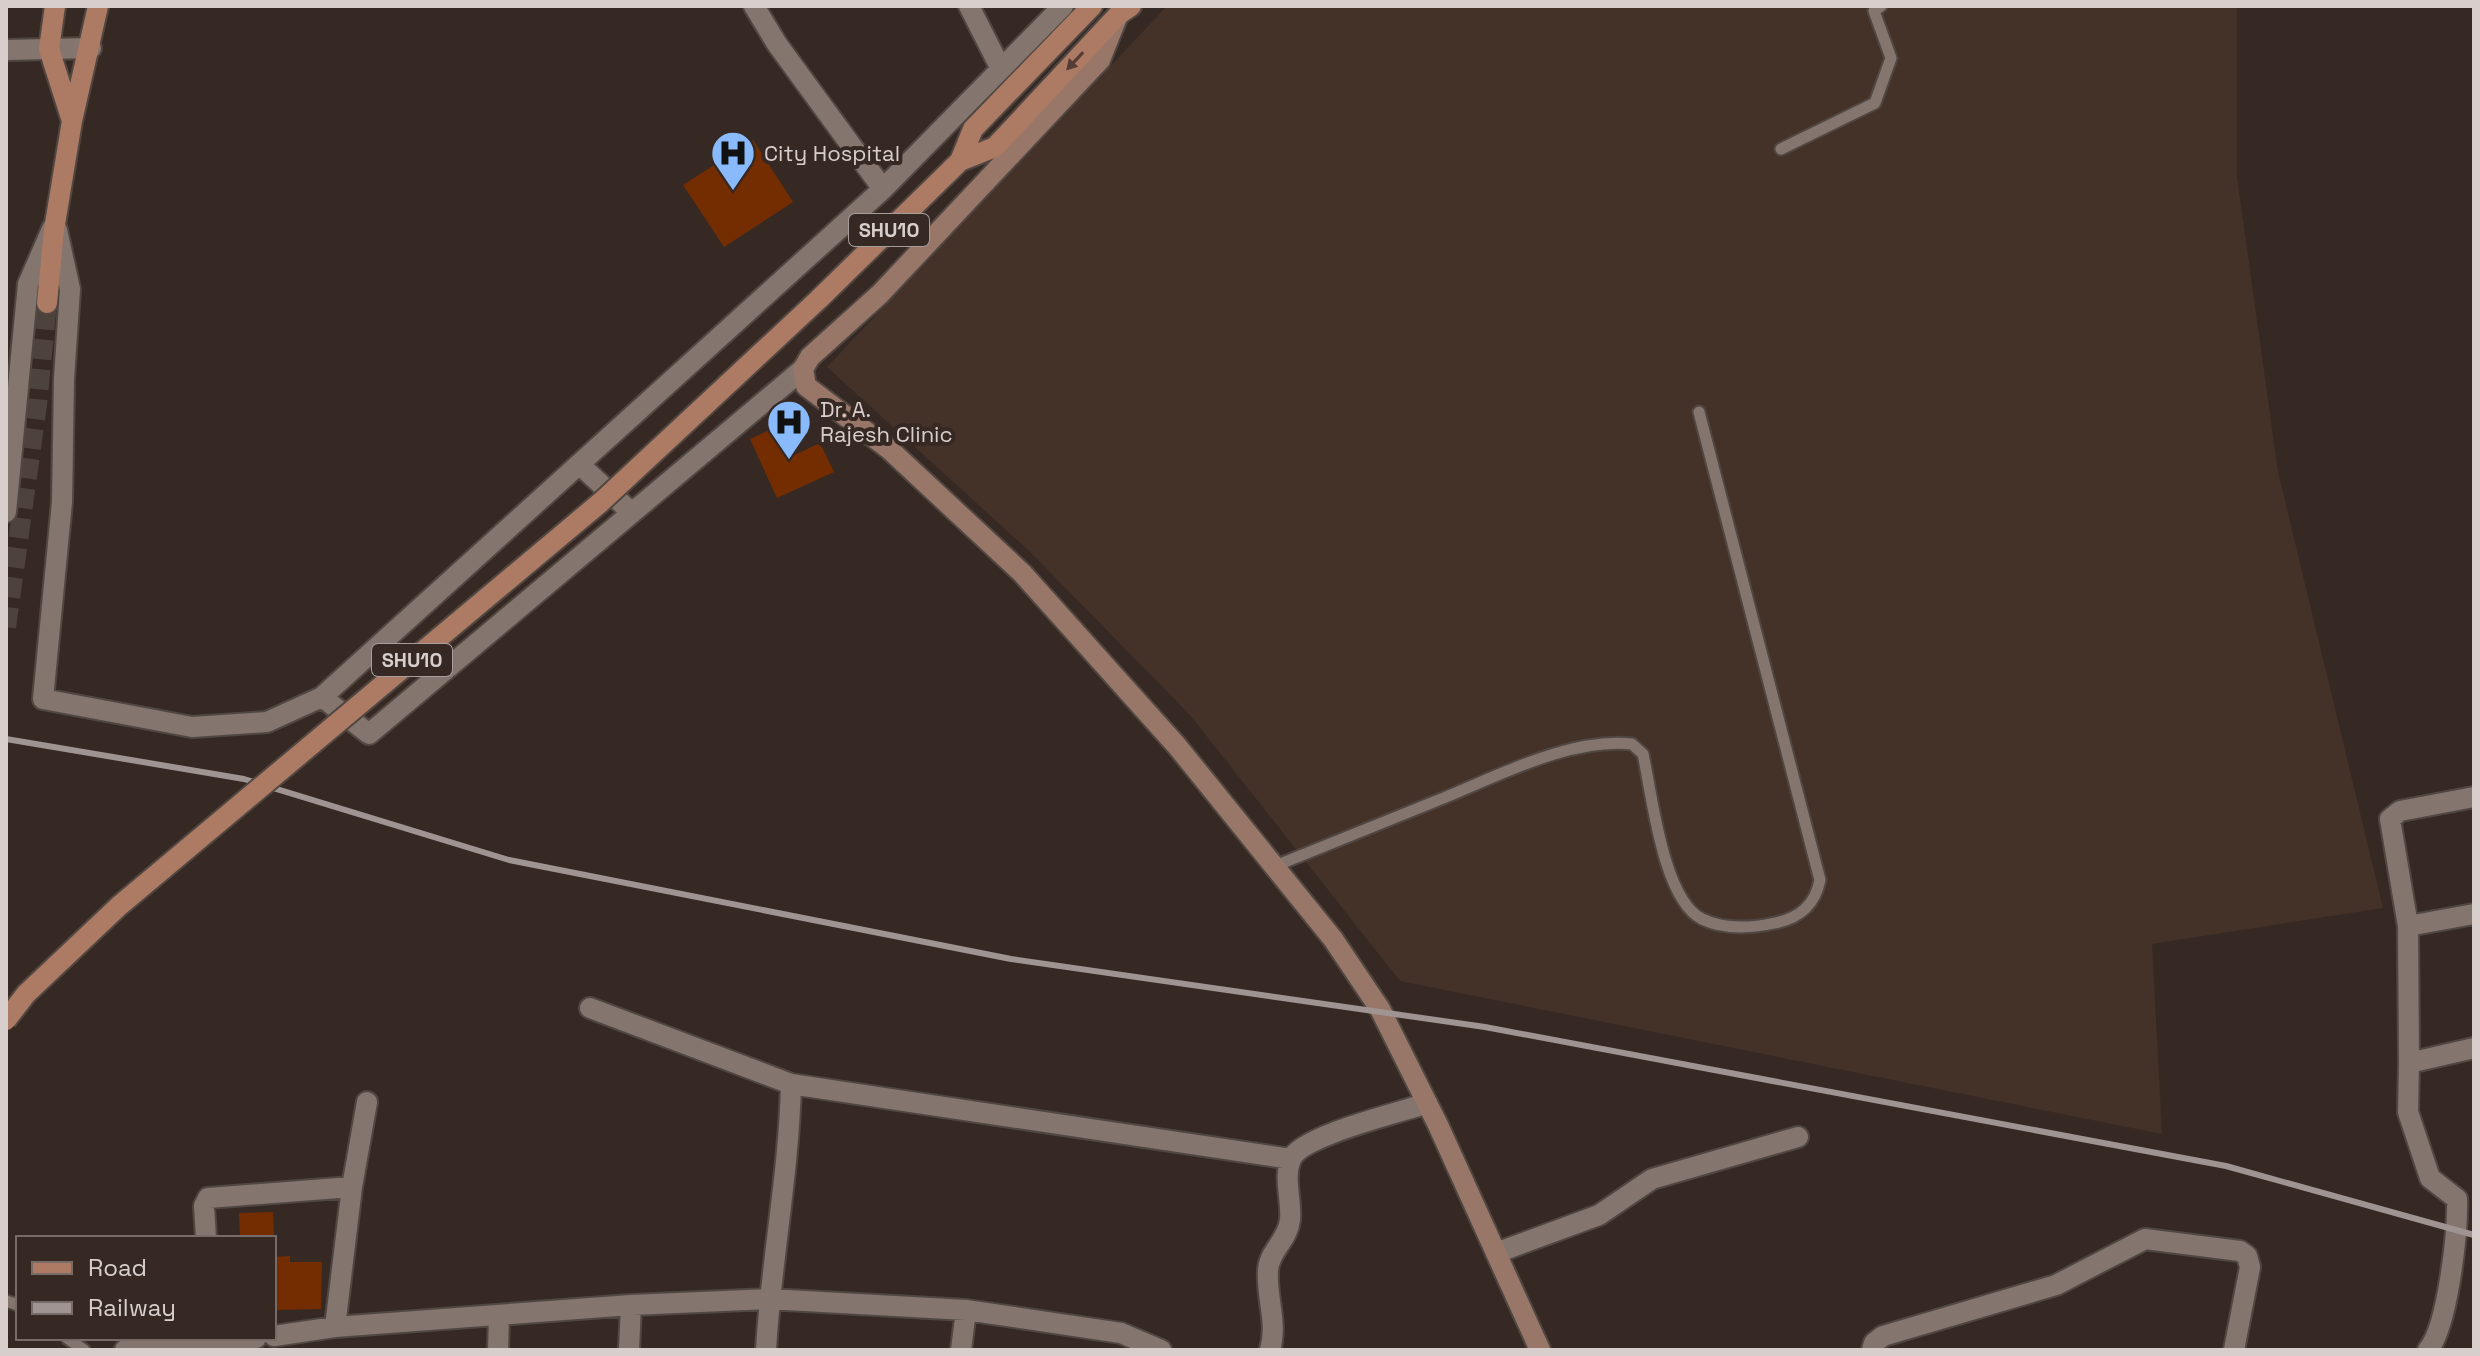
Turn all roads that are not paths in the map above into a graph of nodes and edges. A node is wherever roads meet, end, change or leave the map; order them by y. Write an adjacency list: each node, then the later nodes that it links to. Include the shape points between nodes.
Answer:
1 (55, 6): 10 (main road)
2 (98, 6): 9 (main road)
3 (754, 6): 16 (street)
4 (969, 6): 12 (street)
5 (1063, 6): 12 (street)
6 (1092, 6): 15 (main road, SHU10, via 973,129)
7 (1876, 8): 14 (lane, via 1891,58 1875,103)
8 (1124, 10): 15 (main road, SHU10, one-way to 15, via 995,147); 19 (street, via 1100,60)
9 (91, 48): 10 (street); 13 (main road)
10 (49, 49): 11 (street); 13 (main road)
11 (6, 50)
12 (1001, 69): 16 (street)
13 (72, 121): 17 (main road)
14 (1781, 149)
15 (960, 161): 30 (main road, SHU10, bridge, via 601,502 119,906 26,994)
16 (883, 189): 21 (street)
17 (55, 222): 18 (main road); 22 (street, via 28,284); 24 (street, via 70,289 62,502 43,699 192,727 267,722)
18 (47, 303)
19 (803, 369): 23 (street); 26 (street, via 802,379 815,396 889,449 1022,573 1177,746)
20 (1699, 412): 26 (lane, via 1820,880 1816,900 1790,920 1764,925 1732,927 1700,919 1680,895 1668,867 1643,754 1632,744 1616,742 1576,748 1504,774)
21 (579, 464): 23 (street); 24 (street)
22 (6, 512)
23 (632, 513): 24 (street, via 369,734)
24 (322, 697)
25 (2474, 797): 28 (street, via 2400,811 2390,819)
26 (1275, 866): 35 (street, via 1380,1009)
27 (2474, 914): 28 (street)
28 (2408, 926): 32 (street)
29 (590, 1008): 33 (street)
30 (6, 1020)
31 (2474, 1048): 32 (street)
32 (2409, 1063): 39 (street, via 2408,1112 2430,1178)
33 (791, 1084): 37 (street); 42 (street, via 790,1146)
34 (367, 1102): 38 (street)
35 (1427, 1103): 37 (street, via 1310,1142); 41 (street)
36 (1798, 1137): 41 (street, via 1652,1179 1599,1215)
37 (1291, 1159): 56 (street, via 1290,1220 1268,1271 1275,1333)
38 (352, 1187): 40 (street, via 208,1198); 46 (street)
39 (2465, 1201): 60 (street, via 2441,1319)
40 (206, 1236)
41 (1496, 1253): 57 (street)
42 (769, 1299): 43 (street); 44 (street); 53 (street)
43 (631, 1305): 45 (street); 52 (street)
44 (966, 1310): 54 (street); 55 (street, via 1121,1333)
45 (499, 1315): 46 (street); 51 (street)
46 (335, 1327): 49 (street)
47 (276, 1336): 49 (street)
48 (234, 1340): 50 (street)
49 (302, 1342)
50 (125, 1350)
51 (498, 1350)
52 (629, 1350)
53 (766, 1350)
54 (961, 1350)
55 (1161, 1350)
56 (1270, 1350)
57 (1540, 1350)
58 (1872, 1350): 59 (street, via 1883,1336 2056,1285 2145,1239 2247,1256 2250,1267)
59 (2234, 1350)
60 (2428, 1350)

